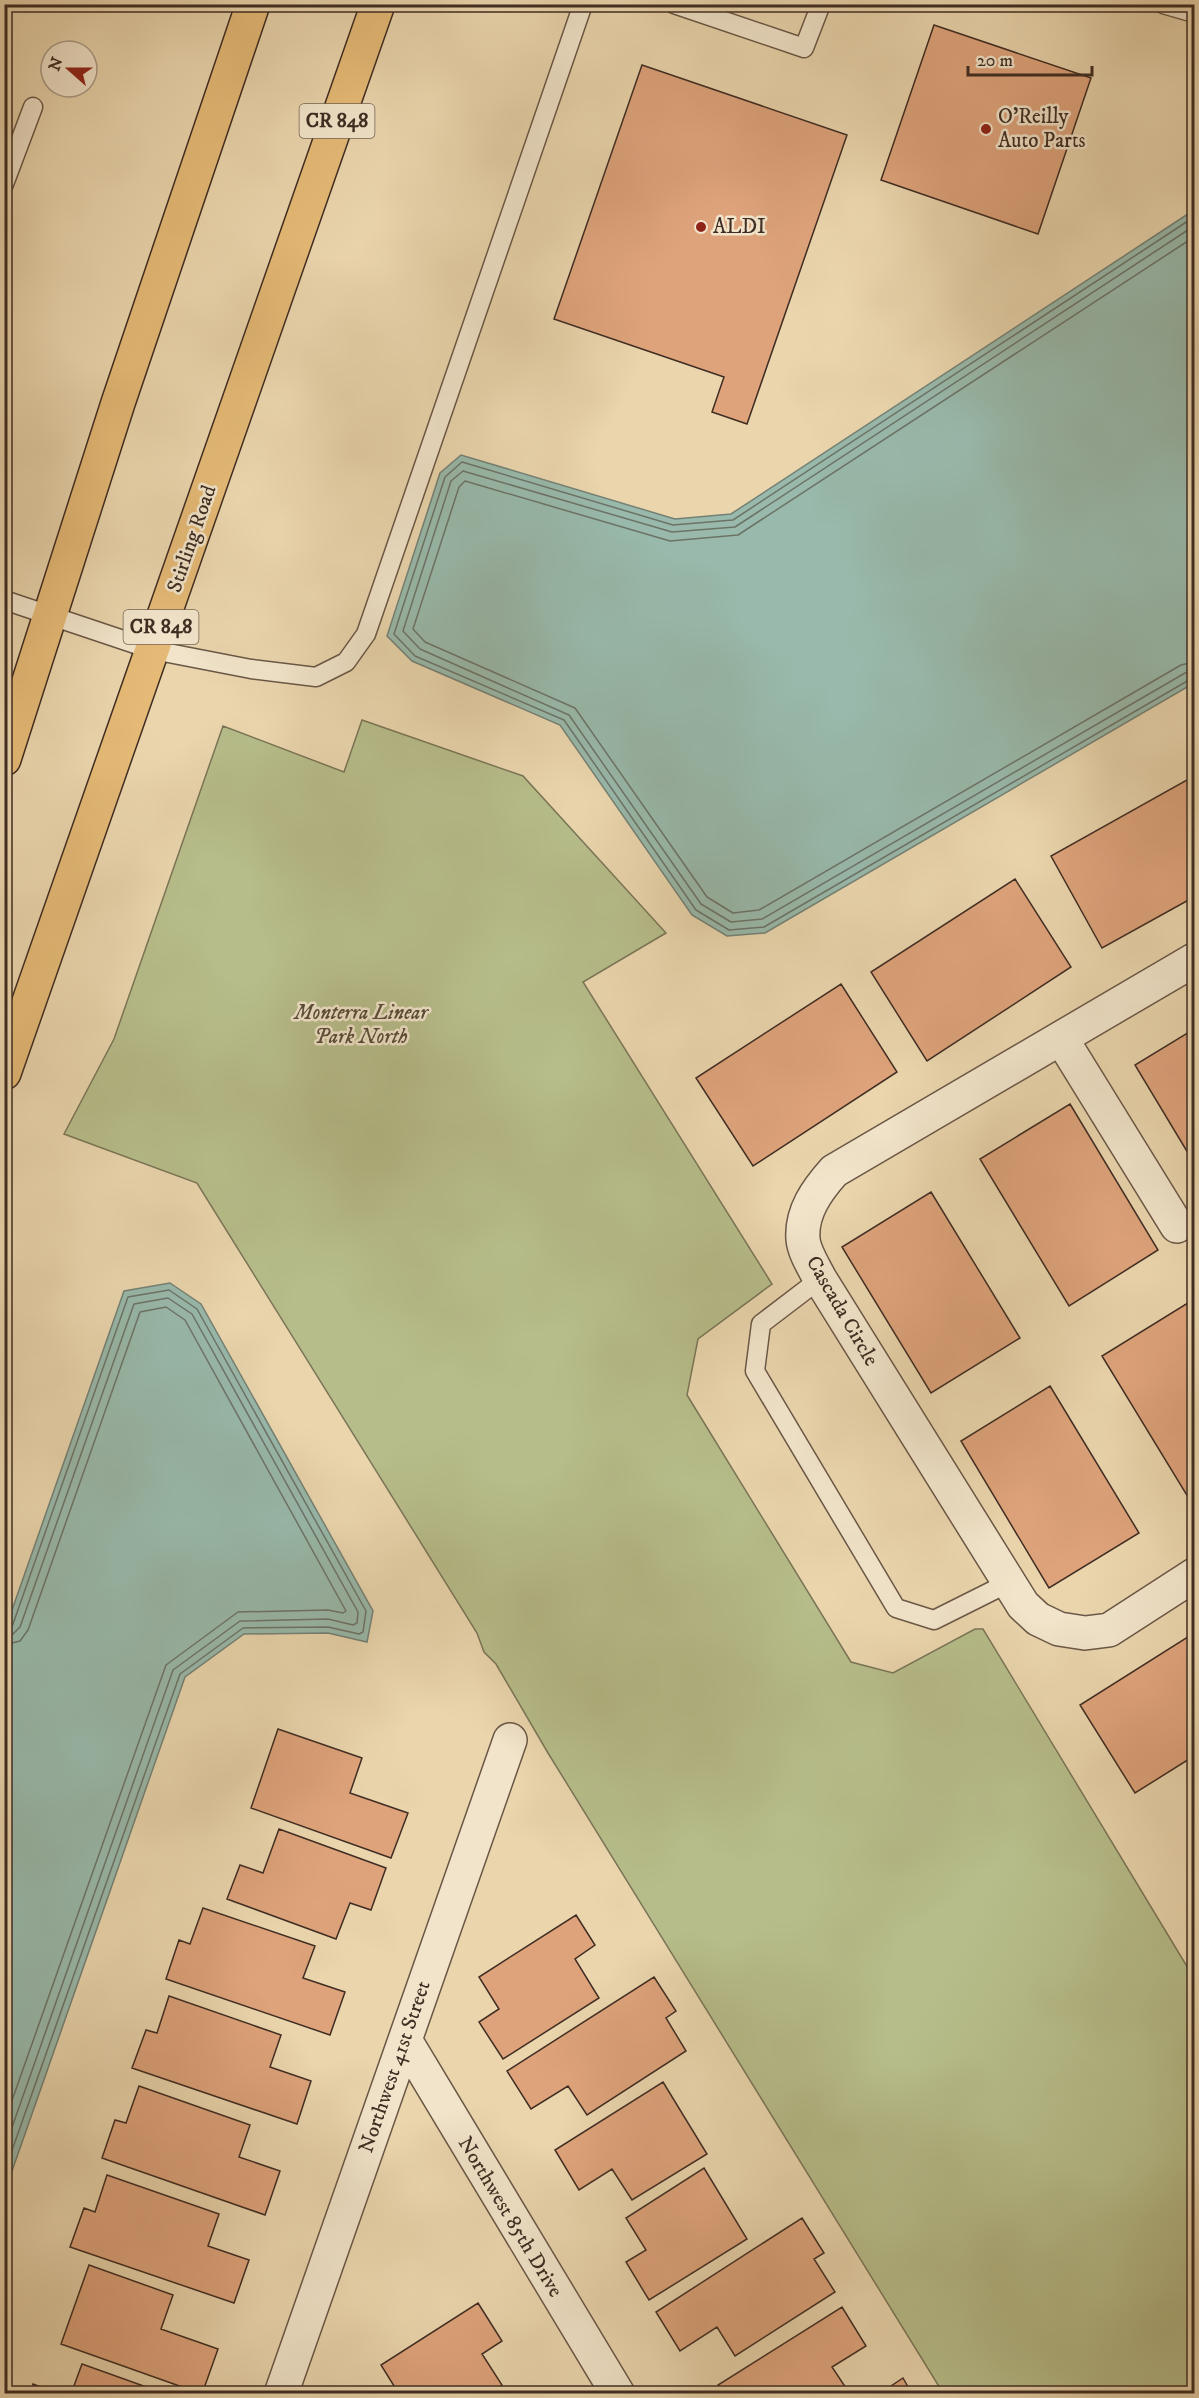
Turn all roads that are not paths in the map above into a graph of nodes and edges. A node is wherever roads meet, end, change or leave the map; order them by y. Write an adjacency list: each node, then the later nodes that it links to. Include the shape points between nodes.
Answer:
1 (253, 4): 11 (main road)
2 (378, 4): 12 (main road, Stirling Road / CR 848)
3 (584, 4): 12 (lane, via 366,634 346,662 316,677)
4 (674, 4): 5 (lane, via 804,48)
5 (821, 4)
6 (1163, 4): 7 (lane)
7 (1194, 13)
8 (33, 107): 9 (lane)
9 (4, 184)
10 (4, 600): 11 (lane)
11 (50, 616): 12 (lane); 13 (main road)
12 (153, 650): 16 (main road, Stirling Road / CR 848)
13 (4, 759)
14 (1194, 960): 15 (street, Cascada Circle)
15 (1061, 1038): 17 (street); 18 (street, Cascada Circle, via 834,1171 818,1189 806,1215 803,1240)
16 (4, 1073)
17 (1177, 1226)
18 (820, 1279): 20 (street, Cascada Circle); 20 (lane, via 761,1324 754,1371 896,1608 934,1620)
19 (1194, 1575): 20 (street, Cascada Circle, via 1109,1630 1085,1633 1059,1629 1038,1619 1023,1605)
20 (1010, 1582)
21 (510, 1740): 22 (street, Northwest 41st Street)
22 (405, 2040): 23 (street, Northwest 41st Street); 24 (street, Northwest 85th Drive)
23 (281, 2394)
24 (618, 2394)

